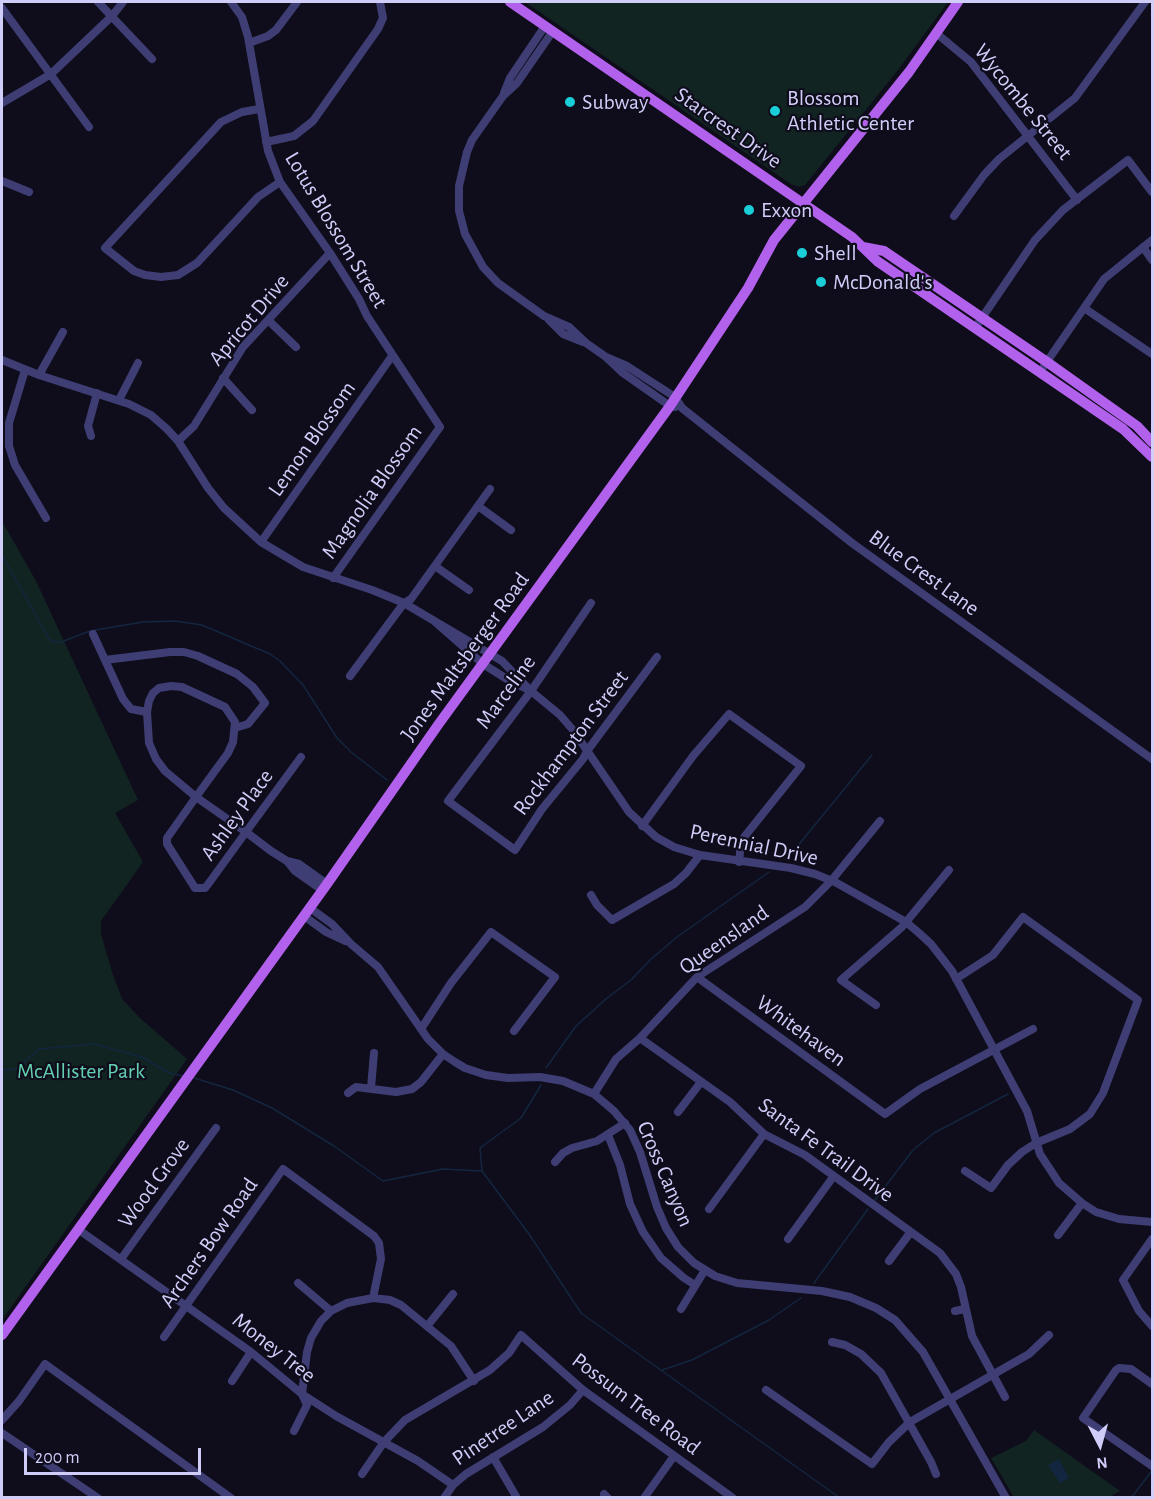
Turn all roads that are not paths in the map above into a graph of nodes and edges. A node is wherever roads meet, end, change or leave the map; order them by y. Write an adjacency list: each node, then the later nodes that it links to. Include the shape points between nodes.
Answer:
1 (98, 2): 10 (street)
2 (123, 2): 10 (street)
3 (231, 2): 13 (street, Lotus Blossom Street, via 245,26)
4 (297, 2): 13 (street, via 276,30)
5 (380, 2): 20 (street, via 382,18 378,29 313,122 294,136)
6 (510, 2): 11 (main road, Starcrest Drive)
7 (958, 2): 12 (main road, Jones Maltsberger Road)
8 (1145, 2): 19 (street, via 1075,98)
9 (2, 8): 15 (street)
10 (112, 16): 14 (street); 15 (street)
11 (549, 29): 26 (main road, Starcrest Drive); 48 (street, Blue Crest Lane, via 517,83 503,96 466,152 459,186 459,212 465,234 483,267 505,288 544,315 563,334 627,366)
12 (936, 33): 19 (street, Wycombe Street, via 971,62); 26 (main road, Jones Maltsberger Road)
13 (249, 43): 17 (street, Lotus Blossom Street)
14 (152, 59)
15 (51, 74): 16 (street); 18 (street)
16 (2, 104)
17 (259, 109): 20 (street, Lotus Blossom Street); 22 (street, via 221,122 105,248 145,275 178,275 197,263 258,197)
18 (89, 127)
19 (1028, 135): 25 (street, Wycombe Street); 27 (street, via 984,175)
20 (266, 142): 22 (street, Lotus Blossom Street)
21 (2, 181): 23 (street)
22 (280, 182): 30 (street, Lotus Blossom Street)
23 (29, 192)
24 (1152, 192): 25 (street, via 1128,160)
25 (1077, 200): 34 (street, via 1043,229)
26 (803, 203): 34 (main road, Starcrest Drive, via 863,247 884,251); 48 (main road, Jones Maltsberger Road, via 774,240 748,288)
27 (954, 216)
28 (1152, 240): 29 (street)
29 (1143, 247): 31 (street); 32 (street, via 1104,279)
30 (330, 253): 33 (street, Apricot Drive); 38 (street, Lotus Blossom Street)
31 (1152, 260)
32 (1084, 308): 37 (street); 40 (street)
33 (268, 320): 36 (street); 45 (street, Apricot Drive, via 243,347)
34 (978, 323): 40 (main road, Starcrest Drive); 43 (main road, Starcrest Drive)
35 (63, 332): 44 (street)
36 (297, 347)
37 (1152, 354)
38 (392, 356): 50 (street, Lotus Blossom Street); 59 (street, Lemon Blossom)
39 (2, 360): 42 (street)
40 (1047, 362): 43 (street); 53 (main road, Starcrest Drive, via 1137,426)
41 (138, 363): 47 (street)
42 (25, 370): 44 (street); 57 (street, via 9,423 9,446 15,465)
43 (1040, 372): 54 (main road, Starcrest Drive, via 1123,429)
44 (39, 375): 46 (street)
45 (223, 378): 49 (street); 52 (street, Apricot Drive, via 194,426)
46 (97, 393): 47 (street); 51 (street, via 88,426)
47 (119, 400): 52 (street, via 151,414)
48 (673, 402): 67 (main road, Jones Maltsberger Road); 76 (street, Blue Crest Lane, via 852,543)
49 (252, 410)
50 (440, 427): 61 (street, Magnolia Blossom)
51 (91, 436)
52 (178, 441): 59 (street, via 215,498)
53 (1152, 442)
54 (1152, 457)
55 (490, 489): 56 (street)
56 (478, 506): 58 (street); 60 (street)
57 (46, 518)
58 (512, 530)
59 (261, 542): 61 (street, via 291,561)
60 (435, 566): 62 (street); 63 (street)
61 (333, 578): 63 (street)
62 (469, 590)
63 (404, 603): 65 (street); 71 (street)
64 (591, 603): 72 (street, Marceline)
65 (433, 620): 67 (street, Perennial Drive); 70 (street, Perennial Drive)
66 (93, 634): 69 (street)
67 (491, 654): 70 (main road, Jones Maltsberger Road); 72 (street, Perennial Drive)
68 (657, 657): 75 (street, Rockhampton Street)
69 (105, 660): 73 (street, via 128,706 136,712); 74 (street, via 184,652 237,674 265,703 248,724)
70 (483, 664): 72 (street, Perennial Drive); 89 (main road, Jones Maltsberger Road)
71 (350, 676)
72 (531, 691): 75 (street, Perennial Drive, via 560,715); 84 (street, Marceline, via 448,801)
73 (147, 712): 74 (street, via 149,700 159,688 182,687 225,707); 78 (street, via 149,743 156,759)
74 (236, 728): 78 (street, via 228,753)
75 (587, 751): 80 (street, Perennial Drive); 84 (street, Rockhampton Street)
76 (1151, 755)
77 (301, 757): 82 (street, Ashley Place)
78 (196, 797): 82 (street); 83 (street)
79 (880, 821): 88 (street, Queensland)
80 (642, 826): 85 (street, Perennial Drive, via 667,843); 86 (street, via 729,714 801,766 745,836)
81 (160, 828): 83 (street)
82 (246, 832): 83 (street, Ashley Place, via 205,888 199,890 191,885 167,844); 89 (street, via 287,861 299,864)
83 (170, 834)
84 (515, 850)
85 (700, 855): 86 (street, Perennial Drive); 90 (street, via 674,884 612,920)
86 (739, 862): 88 (street, Perennial Drive, via 791,868)
87 (949, 870): 92 (street)
88 (831, 880): 92 (street, Perennial Drive); 93 (street, Queensland, via 805,907)
89 (325, 887): 91 (main road, Jones Maltsberger Road)
90 (591, 895)
91 (307, 912): 96 (street, Cross Canyon, via 332,924 378,967); 119 (main road, Jones Maltsberger Road)
92 (906, 922): 94 (street, Perennial Drive, via 931,944); 95 (street, via 841,980)
93 (696, 977): 99 (street, Queensland); 100 (street, Whitehaven, via 885,1114 920,1089)
94 (956, 979): 100 (street, Perennial Drive); 112 (street, via 993,956 1023,917 1138,1000 1095,1107 1070,1129)
95 (876, 1005)
96 (421, 1029): 98 (street, via 491,932 555,977); 102 (street, Cross Canyon)
97 (1033, 1029): 100 (street)
98 (514, 1031)
99 (640, 1038): 103 (street, Santa Fe Trail Drive); 106 (street, Queensland, via 616,1059)
100 (994, 1049): 112 (street, Perennial Drive, via 1027,1112)
101 (374, 1053): 104 (street)
102 (443, 1054): 104 (street, via 412,1089 396,1092); 106 (street, Cross Canyon, via 486,1075 552,1078)
103 (701, 1082): 107 (street); 110 (street, Santa Fe Trail Drive, via 730,1102)
104 (371, 1088): 105 (street, via 356,1088)
105 (348, 1093)
106 (594, 1094): 108 (street, Cross Canyon)
107 (678, 1112)
108 (625, 1123): 111 (street); 126 (street, Cross Canyon, via 640,1152 666,1228 686,1256)
109 (216, 1128): 124 (street, Wood Grove)
110 (764, 1134): 115 (street, Santa Fe Trail Drive, via 805,1155); 117 (street)
111 (608, 1135): 113 (street, via 572,1148); 128 (street, via 643,1232 661,1258)
112 (1036, 1143): 114 (street, via 1015,1158 991,1188); 116 (street, Perennial Drive, via 1052,1174)
113 (555, 1162)
114 (965, 1171)
115 (833, 1177): 120 (street, Santa Fe Trail Drive); 122 (street)
116 (1082, 1203): 118 (street, Perennial Drive, via 1119,1219); 121 (street)
117 (710, 1209)
118 (1152, 1222)
119 (79, 1230): 124 (street, Money Tree); 138 (main road, Jones Maltsberger Road)
120 (910, 1233): 125 (street); 133 (street, Santa Fe Trail Drive, via 940,1253 952,1268)
121 (1058, 1235)
122 (788, 1239)
123 (1152, 1239): 137 (street, via 1123,1280)
124 (121, 1259): 131 (street, Money Tree)
125 (889, 1261)
126 (705, 1270): 128 (street); 151 (street, Cross Canyon, via 737,1283 836,1293 876,1308 915,1340)
127 (298, 1283): 134 (street)
128 (695, 1285): 132 (street)
129 (453, 1294): 136 (street)
130 (373, 1298): 131 (street, Archers Bow Road, via 381,1258 375,1236 283,1170); 134 (street); 136 (street, via 396,1302)
131 (187, 1305): 140 (street, Archers Bow Road); 142 (street, Money Tree)
132 (681, 1309)
133 (965, 1309): 135 (street); 143 (street, Santa Fe Trail Drive, via 972,1336)
134 (331, 1311): 149 (street, via 311,1338)
135 (955, 1311)
136 (428, 1325): 145 (street, via 451,1346)
137 (1152, 1326)
138 (2, 1335)
139 (1048, 1335): 143 (street, via 1029,1354)
140 (164, 1337)
141 (832, 1342): 153 (street, via 853,1349 875,1366)
142 (251, 1352): 144 (street); 149 (street, Money Tree)
143 (993, 1375): 150 (street, Santa Fe Trail Drive); 151 (street)
144 (232, 1381)
145 (474, 1381): 147 (street, Possum Tree Road, via 509,1353 521,1335); 156 (street, via 415,1413)
146 (1152, 1384): 159 (street, via 1131,1369 1116,1370 1083,1418)
147 (583, 1390): 157 (street, Possum Tree Road); 158 (street, Pinetree Lane, via 553,1419)
148 (766, 1390): 153 (street, via 872,1464)
149 (302, 1394): 154 (street, via 307,1405); 156 (street, Money Tree)
150 (1005, 1397)
151 (950, 1399): 153 (street); 169 (street, Cross Canyon)
152 (2, 1420): 164 (street, via 45,1364)
153 (910, 1422): 161 (street)
154 (294, 1431)
155 (2, 1433): 163 (street)
156 (384, 1442): 160 (street); 162 (street, Money Tree)
157 (674, 1456): 167 (street); 168 (street, Possum Tree Road)
158 (493, 1457): 162 (street, Pinetree Lane); 166 (street)
159 (1152, 1466)
160 (362, 1474)
161 (936, 1474)
162 (453, 1485): 165 (street, Pinetree Lane)
163 (98, 1497)
164 (231, 1497)
165 (444, 1497)
166 (517, 1497)
167 (644, 1497)
168 (733, 1497)
169 (1006, 1497)

